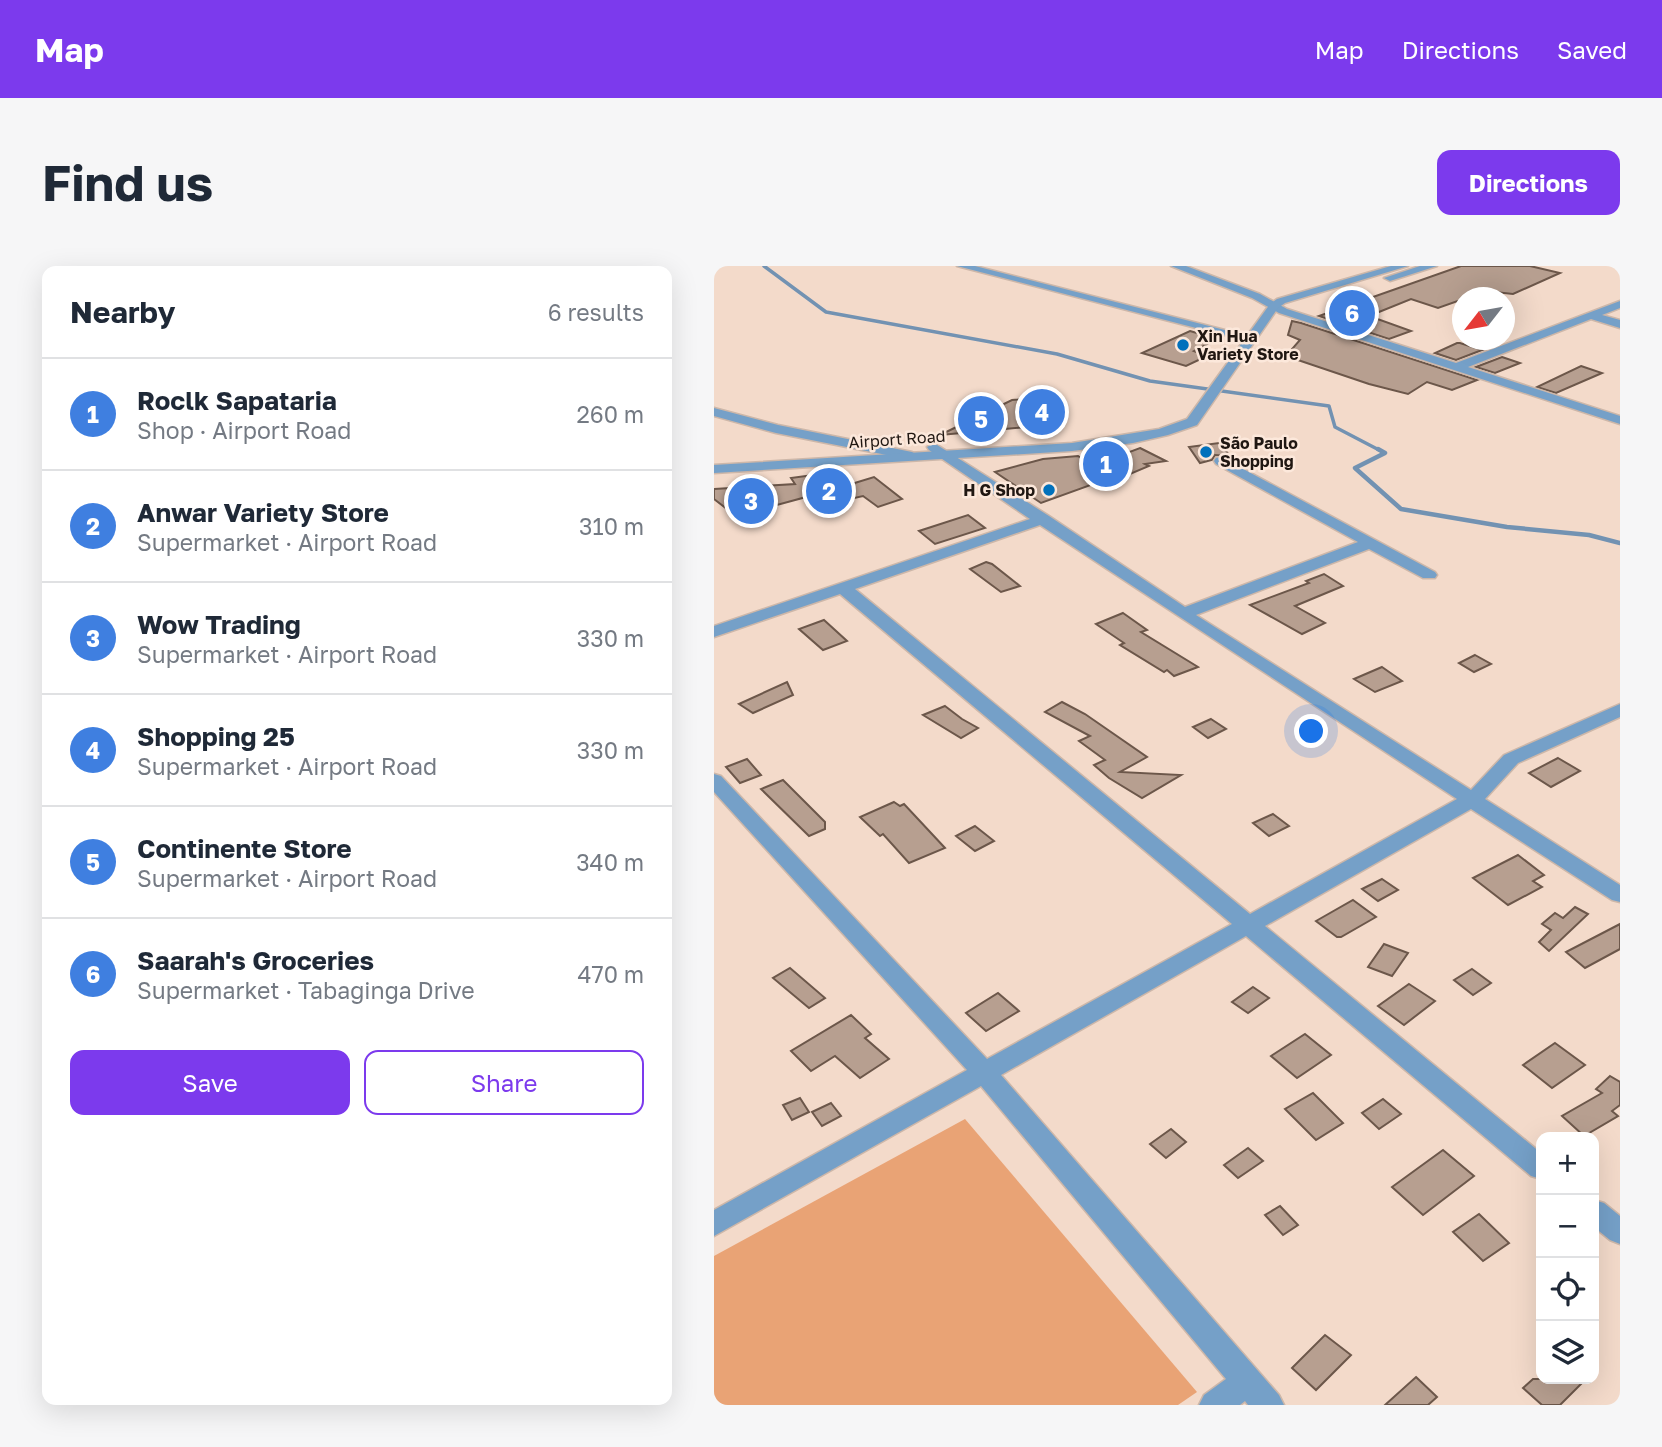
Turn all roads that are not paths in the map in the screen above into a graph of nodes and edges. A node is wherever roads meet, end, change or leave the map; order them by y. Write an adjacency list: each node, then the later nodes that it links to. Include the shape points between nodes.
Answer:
1 (962, 266): 9 (street)
2 (1176, 266): 6 (street)
3 (1403, 266): 6 (street, Airport Road, via 1281,302)
4 (1432, 266): 6 (street, Airport Road)
5 (1620, 304): 7 (street)
6 (1279, 308): 9 (street, Airport Road, via 1265,317); 10 (street)
7 (1589, 316): 8 (street); 10 (street)
8 (1620, 324)
9 (1250, 338): 14 (street, Airport Road, via 1192,422 1134,440)
10 (1456, 367): 12 (street)
11 (714, 412): 13 (street)
12 (1620, 420)
13 (883, 450): 14 (street, Airport Road); 15 (street); 16 (street, Airport Road)
14 (940, 450): 15 (street, Airport Road); 19 (street)
15 (912, 456): 18 (street, Airport Road)
16 (714, 461)
17 (1221, 461): 20 (street)
18 (714, 470)
19 (1044, 519): 22 (street); 23 (street)
20 (1370, 543): 21 (street); 23 (street)
21 (1429, 575)
22 (843, 588): 24 (street); 29 (street)
23 (1183, 614): 27 (street)
24 (714, 632)
25 (1620, 710): 27 (street, via 1511,759)
26 (714, 780): 30 (street)
27 (1472, 799): 28 (street); 29 (street)
28 (1620, 895)
29 (1246, 925): 30 (street); 31 (street)
30 (984, 1072): 33 (street); 35 (street)
31 (1536, 1164)
32 (1599, 1215): 34 (street)
33 (714, 1224)
34 (1620, 1232)
35 (1247, 1382): 36 (street); 37 (street)
36 (1215, 1405)
37 (1268, 1405)

